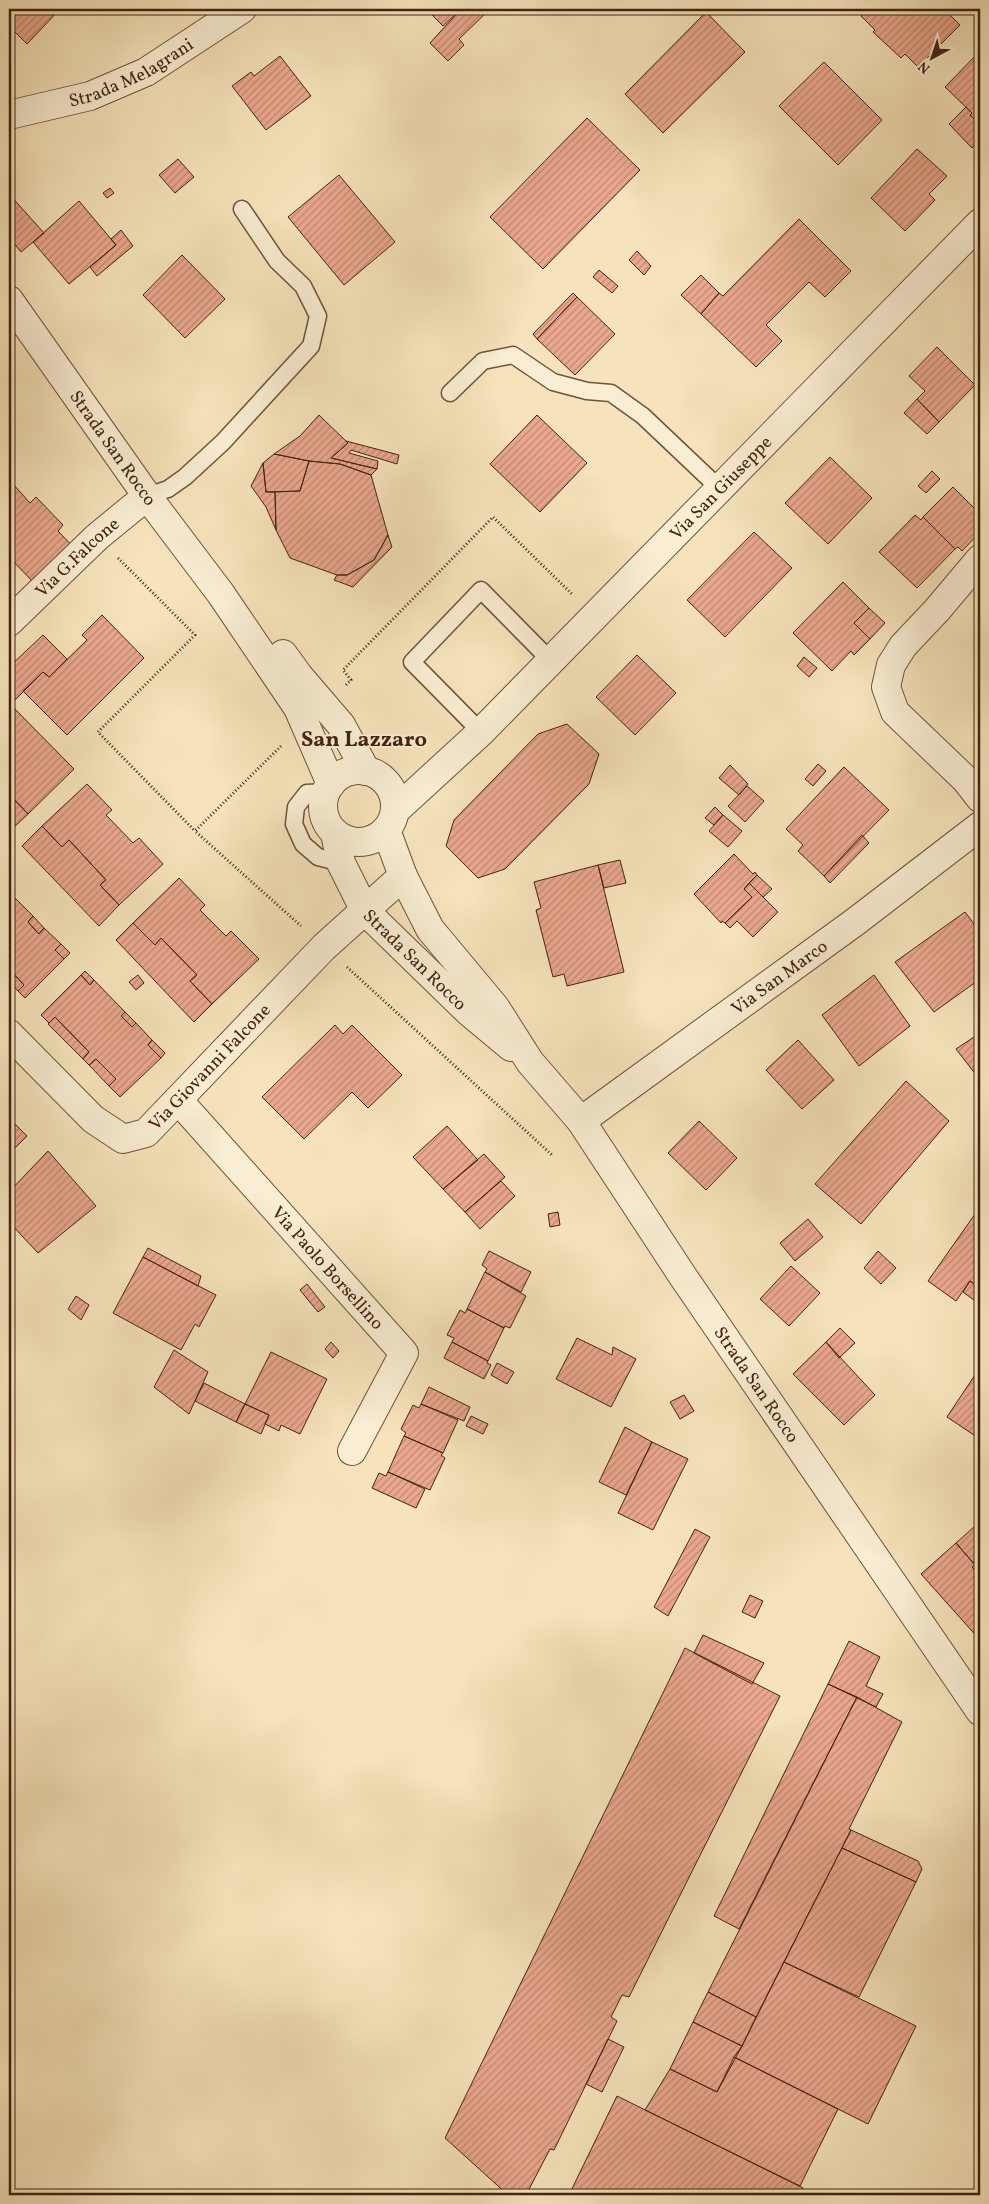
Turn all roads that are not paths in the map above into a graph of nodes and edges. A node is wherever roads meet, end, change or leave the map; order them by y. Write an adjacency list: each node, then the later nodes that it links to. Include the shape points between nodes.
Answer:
1 (242, 9): 2 (street, Strada Melagrani, via 146,72 90,96)
2 (9, 115)
3 (242, 209): 8 (lane, via 277,261 303,286 318,316 311,346 223,442 185,477 168,489)
4 (980, 222): 7 (street, Via San Giuseppe)
5 (9, 300): 8 (street, Strada San Rocco)
6 (450, 393): 7 (lane, via 482,361 513,355 553,382 587,391 611,393 643,416)
7 (720, 489): 12 (street, Via San Giuseppe)
8 (147, 496): 10 (street, Strada San Rocco); 11 (street, Via G.Falcone, via 97,537)
9 (980, 559): 17 (street, via 903,646 891,665 886,687 895,712 966,780)
10 (221, 594): 15 (street, Strada San Rocco, via 282,653 341,725); 16 (street, Strada San Rocco, via 298,708)
11 (9, 622)
12 (551, 661): 13 (street, Via San Giuseppe); 13 (lane, via 481,590 412,662)
13 (481, 732): 14 (street, Via San Giuseppe)
14 (460, 752): 15 (street, Via San Giuseppe); 18 (street, Via San Giuseppe)
15 (375, 776): 16 (street, via 346,773); 18 (street, via 394,800)
16 (328, 788): 20 (street, via 324,814); 21 (lane, via 307,793 296,808 294,824 303,844 318,857)
17 (980, 798)
18 (390, 821): 20 (street, via 377,837 361,842 345,839); 22 (street, Strada San Rocco)
19 (979, 831): 27 (street, Via San Marco)
20 (336, 833): 21 (street, Strada San Rocco)
21 (341, 863): 23 (street, Strada San Rocco)
22 (403, 876): 23 (street, Via Giovanni Falcone); 25 (street, Strada San Rocco, via 430,929 495,1008)
23 (365, 911): 25 (street, Strada San Rocco, via 469,1012); 26 (street, Via Giovanni Falcone, via 324,947)
24 (9, 1034): 26 (street, Via Giovanni Falcone, via 94,1119 124,1140 146,1133)
25 (530, 1062): 27 (street, Strada San Rocco)
26 (178, 1100): 28 (street, Via Paolo Borsellino, via 404,1353)
27 (581, 1121): 29 (street, Strada San Rocco, via 682,1275)
28 (352, 1451)
29 (980, 1711)

